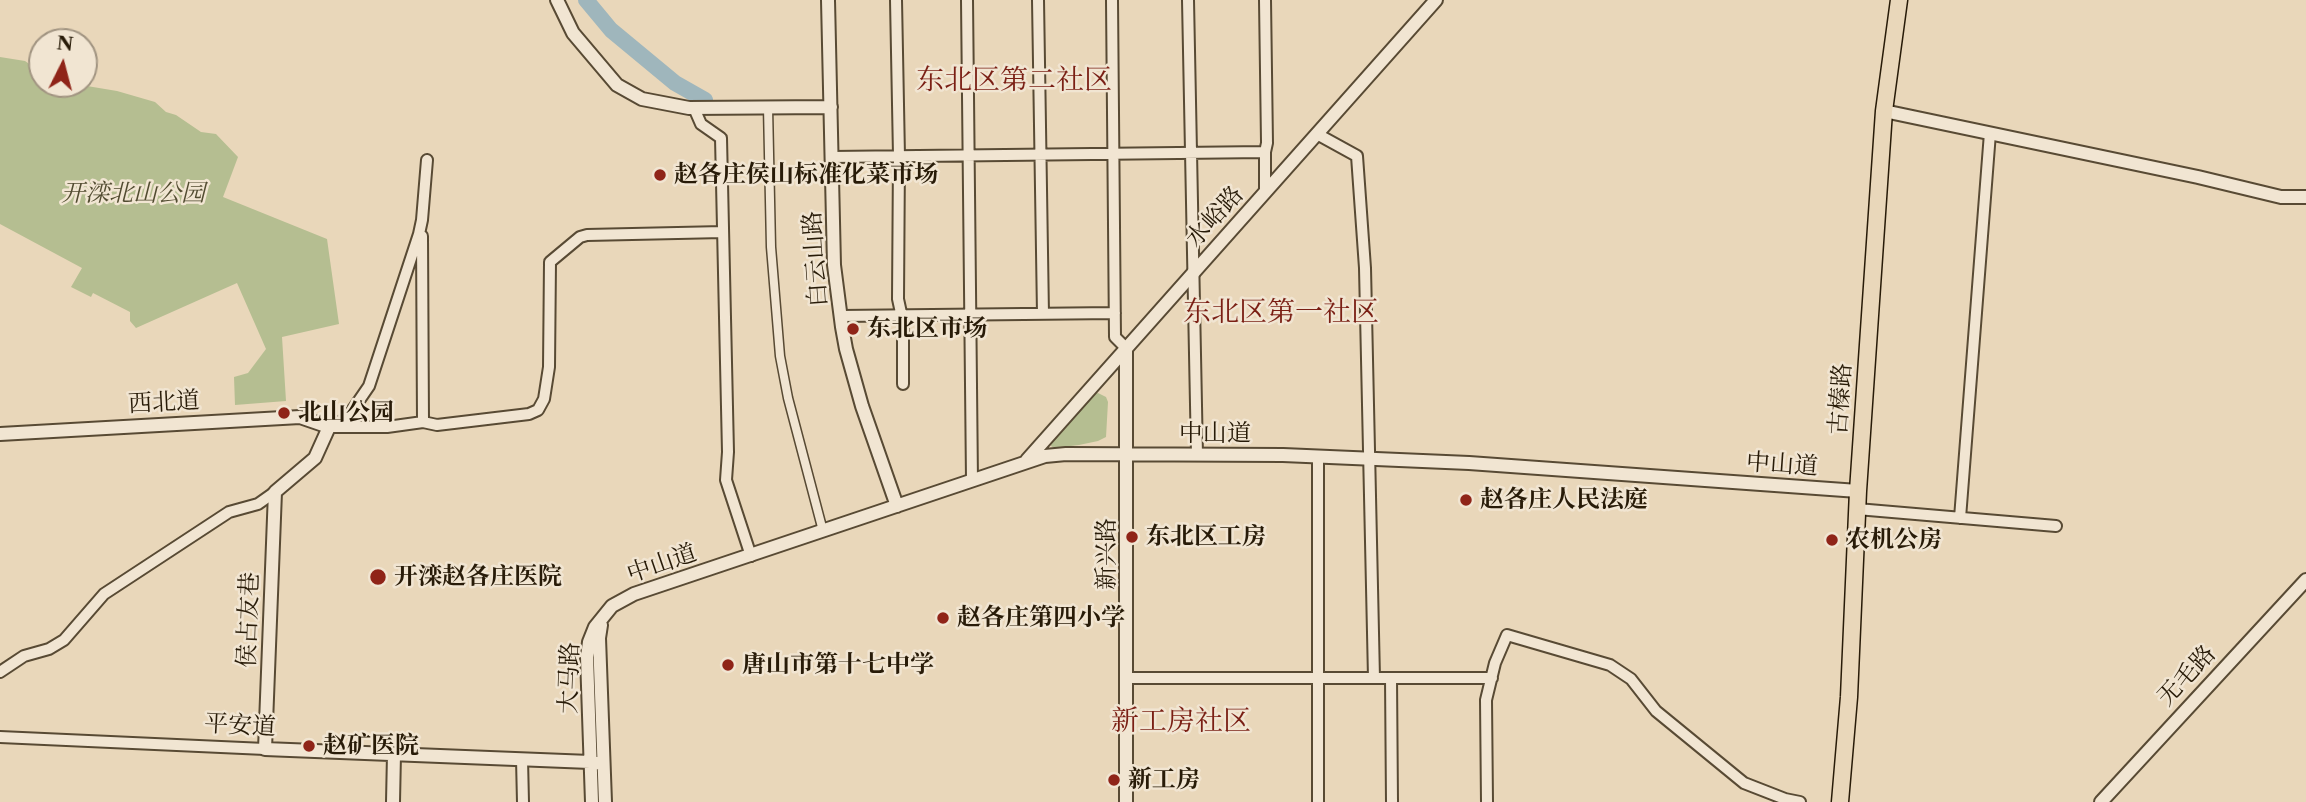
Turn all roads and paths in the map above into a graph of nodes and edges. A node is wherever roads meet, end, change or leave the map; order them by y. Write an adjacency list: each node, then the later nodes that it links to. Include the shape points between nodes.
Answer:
1 (557, 0): 13 (street, via 573,33 617,85 642,99)
2 (828, 0): 12 (street, 白云山路)
3 (896, 0): 23 (street)
4 (967, 0): 21 (street)
5 (1038, 0): 20 (street)
6 (1112, 0): 19 (street)
7 (1188, 0): 17 (street)
8 (1265, 0): 18 (street)
9 (1436, 0): 16 (street, 水峪路)
10 (1899, 0): 14 (main road, 古榛路)
11 (768, 107): 12 (street); 13 (street); 52 (street, via 771,247 780,356)
12 (831, 107): 22 (street, 白云山路)
13 (694, 108): 28 (street, via 701,124 721,138)
14 (1884, 111): 15 (street); 46 (main road, 古榛路)
15 (1990, 133): 26 (street, via 2281,197); 50 (street)
16 (1317, 134): 25 (street, 水峪路); 43 (street, via 1357,156)
17 (1192, 152): 18 (street); 19 (street); 29 (street)
18 (1265, 152): 25 (street)
19 (1113, 153): 20 (street); 30 (street)
20 (1041, 154): 21 (street); 32 (street)
21 (969, 155): 23 (street); 31 (street)
22 (832, 156): 23 (street); 34 (street, 白云山路, via 834,265)
23 (899, 156): 33 (street)
24 (427, 160): 27 (street)
25 (1265, 192): 29 (street, 水峪路)
26 (2306, 197)
27 (422, 220): 37 (street); 38 (street, via 369,386 347,418)
28 (723, 232): 37 (street, via 580,237 550,262 549,367 538,410 437,425); 53 (street, via 726,480)
29 (1194, 272): 35 (street, 水峪路); 41 (street)
30 (1115, 313): 32 (street); 35 (street, via 1115,337)
31 (970, 314): 32 (street); 33 (street); 45 (street)
32 (1043, 314)
33 (901, 315): 34 (street); 36 (street)
34 (841, 316): 48 (street, 白云山路, via 862,406)
35 (1126, 348): 40 (street, 新兴路); 44 (street, 水峪路)
36 (903, 384)
37 (423, 422): 38 (street)
38 (329, 427): 39 (street, 西北道, via 300,417); 47 (street, via 315,458)
39 (0, 434)
40 (1128, 455): 41 (street, 中山道); 44 (street, 中山道, via 1066,454); 57 (street, 新兴路)
41 (1197, 455): 42 (street, 中山道)
42 (1318, 456): 43 (street, 中山道); 58 (street)
43 (1370, 459): 46 (street, 中山道); 59 (street)
44 (1026, 461): 45 (street, 中山道)
45 (972, 480): 48 (street, 中山道)
46 (1857, 491): 49 (main road, 古榛路)
47 (275, 492): 56 (street, via 258,504 229,512 115,586 64,640 24,656); 63 (street, 侯占友巷)
48 (897, 506): 52 (street, 中山道)
49 (1857, 509): 50 (street); 76 (main road, 古榛路)
50 (1960, 518): 51 (street)
51 (2056, 526)
52 (823, 531): 53 (street, 中山道)
53 (751, 556): 55 (street, 中山道, via 634,594 612,606)
54 (2306, 580): 77 (street, 无毛路)
55 (602, 618): 66 (street, 大马路)
56 (0, 672)
57 (1128, 678): 58 (street); 71 (street, 新兴路)
58 (1318, 678): 59 (street); 72 (street)
59 (1374, 678): 60 (street)
60 (1391, 678): 61 (street); 73 (street)
61 (1492, 678): 74 (street, via 1486,701); 75 (street, via 1507,635 1611,665 1631,679 1656,712 1744,783)
62 (0, 737): 63 (street, 平安道)
63 (265, 749): 64 (street, 平安道)
64 (394, 754): 65 (street, 平安道); 67 (street)
65 (522, 759): 66 (street, 平安道); 68 (street)
66 (597, 763): 69 (street, 大马路); 70 (street, 大马路)
67 (393, 802)
68 (523, 802)
69 (592, 802)
70 (605, 802)
71 (1126, 802)
72 (1318, 802)
73 (1392, 802)
74 (1487, 802)
75 (1800, 802)
76 (1840, 802)
77 (2101, 802)

